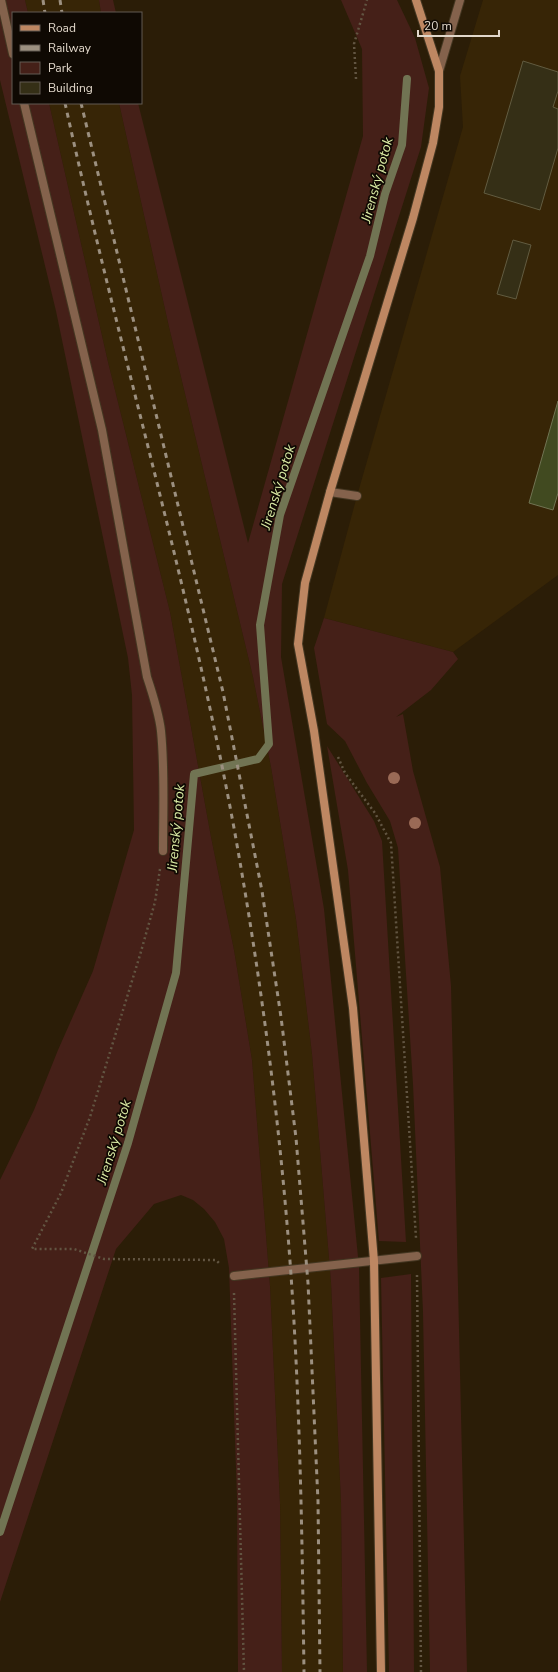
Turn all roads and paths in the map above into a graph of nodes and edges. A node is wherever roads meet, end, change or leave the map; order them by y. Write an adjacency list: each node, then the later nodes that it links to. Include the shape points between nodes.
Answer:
1 (1, 0): 5 (street)
2 (367, 0): 7 (path, via 354,44)
3 (416, 0): 6 (street)
4 (460, 0): 6 (street)
5 (12, 50)
6 (439, 71): 9 (street, via 439,107 433,143 413,218)
7 (356, 80)
8 (24, 104): 12 (street, via 102,430 147,677 161,730)
9 (330, 492): 10 (street); 14 (street, via 306,584 298,644 314,731 353,1008)
10 (357, 496)
11 (336, 752): 13 (path, via 345,774 375,813 391,842)
12 (163, 851): 15 (path, via 142,948 90,1117 61,1193 32,1249 74,1249 104,1259 216,1260)
13 (417, 1256): 14 (street); 18 (path)
14 (374, 1261): 15 (street); 17 (street)
15 (234, 1276): 16 (path)
16 (244, 1672)
17 (381, 1672)
18 (421, 1672)

